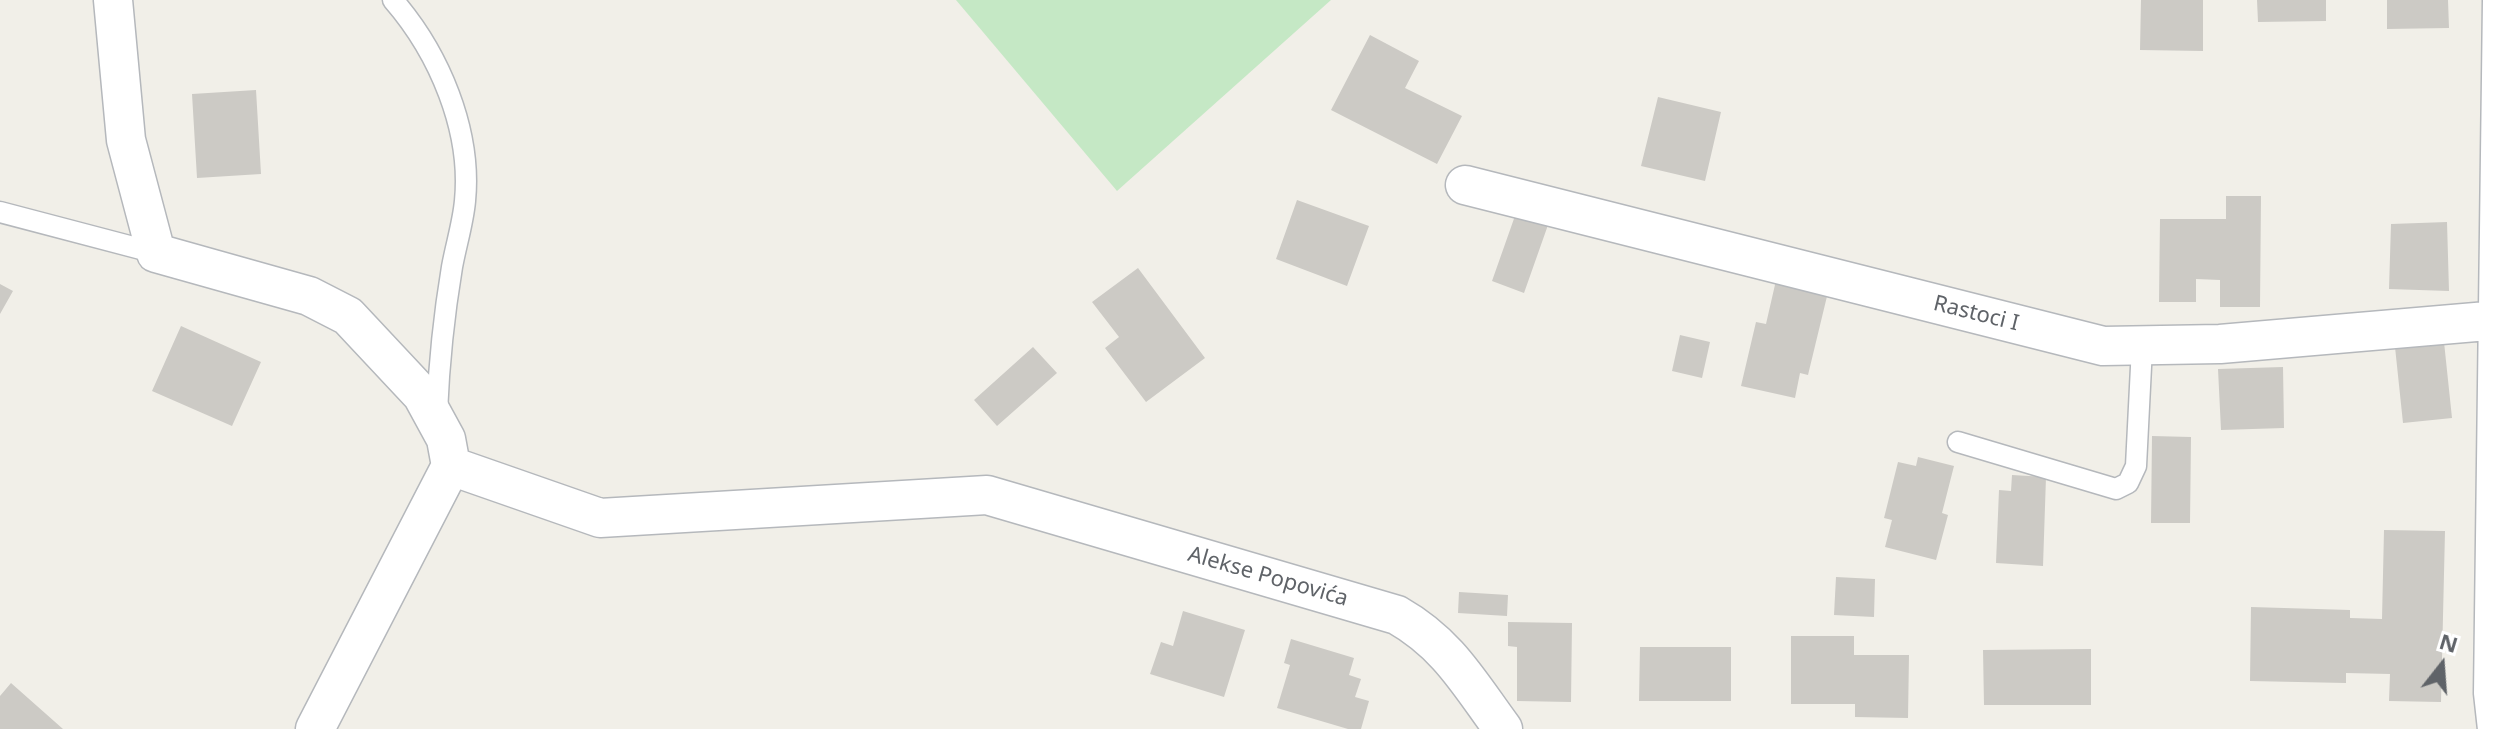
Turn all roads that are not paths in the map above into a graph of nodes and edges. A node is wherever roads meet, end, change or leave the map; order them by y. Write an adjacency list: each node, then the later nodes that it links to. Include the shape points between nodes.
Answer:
1 (113, 0): 6 (street, via 126,140)
2 (393, 0): 10 (lane, via 423,40 453,104 465,159 465,201 439,362)
3 (2502, 0): 7 (street)
4 (1465, 185): 9 (street, Rastoci I, via 2103,346)
5 (0, 212): 6 (lane)
6 (156, 253): 10 (street, via 309,296 348,316 422,395)
7 (2502, 277): 8 (street)
8 (2499, 320): 9 (street, Rastoci I); 15 (street, via 2493,693)
9 (2142, 347): 11 (lane, via 2136,466 2128,483 2116,489)
10 (437, 423): 12 (street)
11 (1958, 442)
12 (451, 466): 13 (street); 14 (street, Alekse Popovića, via 600,518 987,495 1397,615 1443,648)
13 (315, 729)
14 (1503, 729)
15 (2497, 729)

